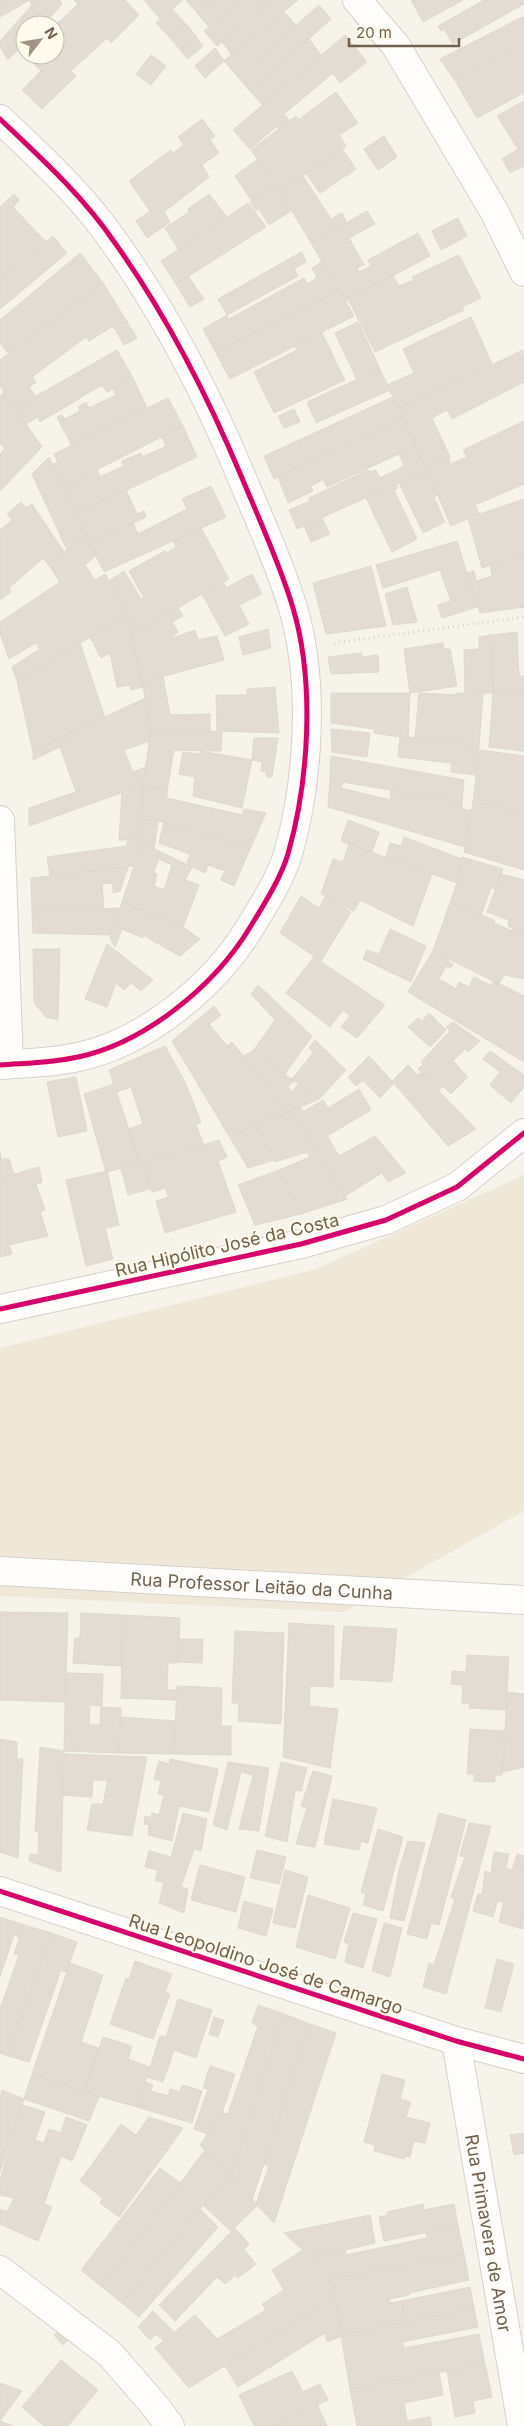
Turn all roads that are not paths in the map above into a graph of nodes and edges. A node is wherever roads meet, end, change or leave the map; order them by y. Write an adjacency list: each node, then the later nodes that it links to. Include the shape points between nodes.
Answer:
1 (357, 0): 3 (street, via 396,46 494,211)
2 (0, 119): 5 (street, via 64,180 114,242 152,299 223,433 293,607 301,647 307,715 302,787 287,856 261,910 240,944 212,978 162,1020 126,1040 82,1056 38,1064)
3 (524, 272)
4 (0, 820): 5 (street)
5 (4, 1064)
6 (524, 1133): 7 (street, Rua Hipólito José da Costa, via 457,1187 386,1220 301,1244)
7 (0, 1309)
8 (0, 1571): 9 (street, Rua Professor Leitão da Cunha)
9 (524, 1600)
10 (0, 1891): 11 (street, Rua Leopoldino José de Camargo)
11 (456, 2041): 12 (street, Rua Leopoldino José de Camargo); 15 (street, Rua Primavera de Amor)
12 (524, 2059)
13 (0, 2270): 14 (street, via 110,2354)
14 (170, 2426)
15 (522, 2426)

